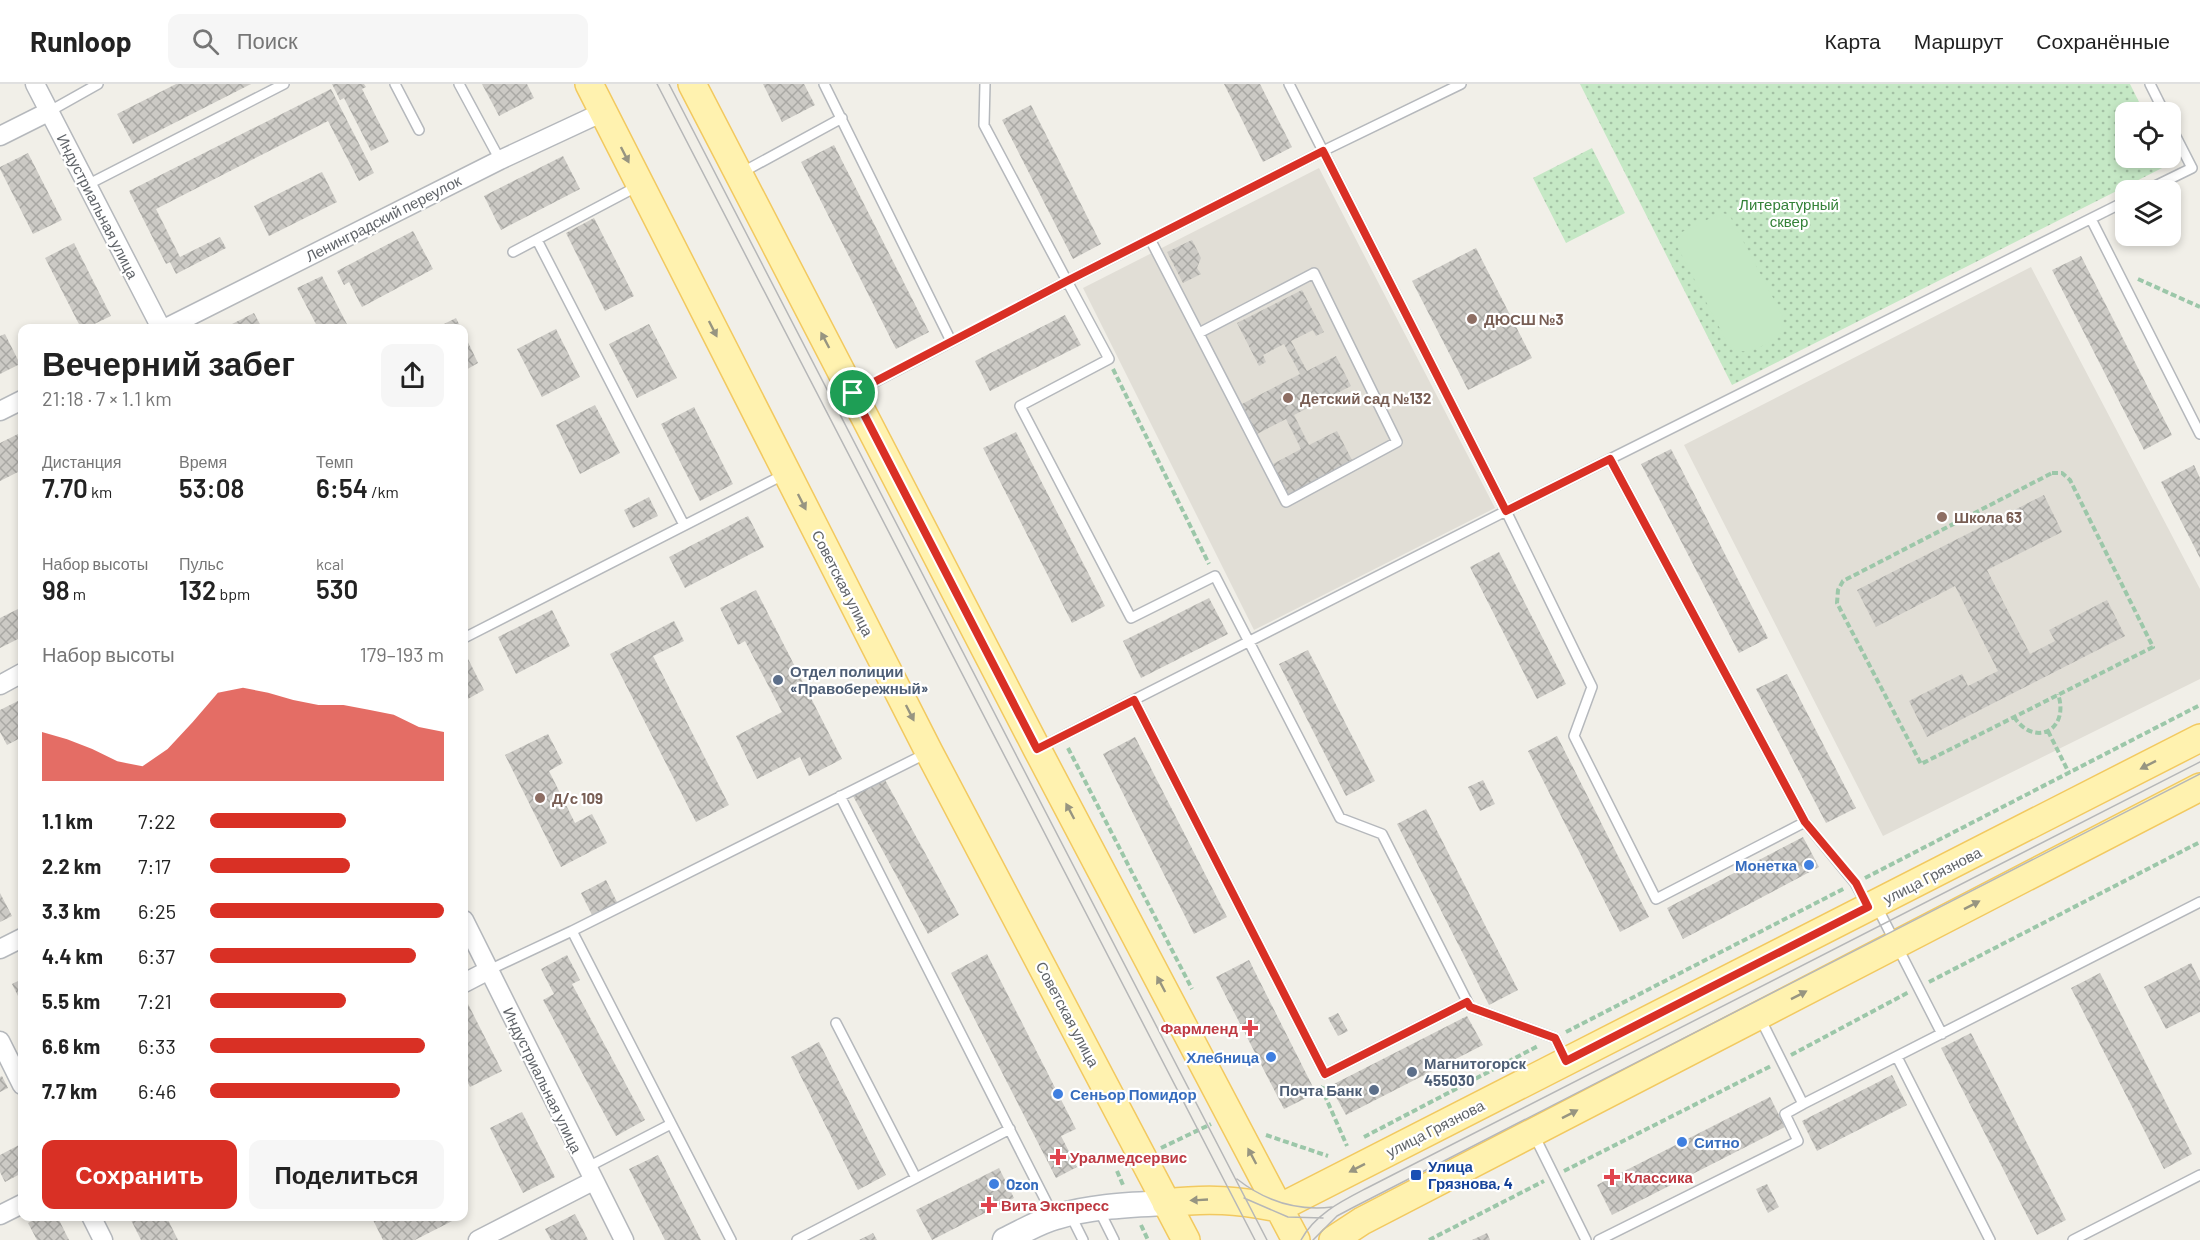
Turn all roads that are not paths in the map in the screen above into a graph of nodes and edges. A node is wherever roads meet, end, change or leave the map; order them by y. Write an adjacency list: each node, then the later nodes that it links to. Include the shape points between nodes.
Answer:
1 (35, 84): 14 (street, Индустриальная улица)
2 (98, 84): 14 (lane)
3 (284, 84): 24 (lane)
4 (395, 84): 17 (lane)
5 (459, 84): 21 (lane)
6 (589, 84): 15 (main road, Советская улица)
7 (692, 84): 22 (main road)
8 (824, 84): 16 (lane)
9 (985, 84): 31 (lane, via 984,125)
10 (1289, 84): 20 (lane)
11 (1461, 84): 20 (lane)
12 (2150, 84): 13 (lane)
13 (2159, 102)
14 (50, 111): 18 (street); 24 (street, Индустриальная улица)
15 (603, 112): 21 (street, Ленинградский переулок); 25 (main road, Советская улица, one-way to 25)
16 (842, 118): 22 (lane); 35 (lane)
17 (418, 130)
18 (0, 136)
19 (2181, 146): 23 (lane, via 2192,168)
20 (1323, 151): 28 (lane); 42 (lane)
21 (500, 160): 33 (street, Ленинградский переулок)
22 (738, 174): 36 (main road, one-way to 22)
23 (2167, 180)
24 (87, 185): 32 (street, Индустриальная улица)
25 (640, 185): 29 (lane); 41 (main road, Советская улица, one-way to 41)
26 (2115, 207): 27 (lane)
27 (2091, 219): 39 (lane); 40 (lane)
28 (1150, 239): 31 (lane); 34 (lane)
29 (537, 240): 30 (lane); 43 (lane)
30 (513, 252)
31 (1067, 281): 35 (lane); 45 (lane, via 1109,359 1020,406 1131,618 1215,576)
32 (159, 324)
33 (174, 324)
34 (1199, 333): 34 (lane, via 1286,502 1397,442 1314,273)
35 (951, 341): 36 (lane)
36 (853, 393): 50 (main road)
37 (18, 402): 38 (street)
38 (0, 411)
39 (2200, 434)
40 (1610, 459): 42 (lane); 54 (lane)
41 (787, 472): 43 (lane); 51 (main road, Советская улица, one-way to 51)
42 (1506, 511): 45 (lane); 54 (lane, via 1592,687 1574,736 1656,900)
43 (684, 525): 44 (lane)
44 (468, 636)
45 (1248, 642): 48 (lane); 64 (lane, via 1340,818 1382,834)
46 (18, 675): 47 (street)
47 (0, 685)
48 (1134, 700): 50 (lane); 64 (lane, via 1325,1074)
49 (2200, 738): 56 (main road, улица Грязнова, one-way to 56)
50 (1037, 749): 82 (main road, one-way to 50)
51 (929, 752): 53 (lane); 79 (main road, Советская улица)
52 (2200, 787): 60 (main road, one-way to 52)
53 (840, 796): 58 (lane); 74 (lane)
54 (1805, 822): 56 (lane)
55 (2200, 902): 67 (lane)
56 (1872, 905): 60 (lane); 70 (main road, улица Грязнова)
57 (468, 928): 62 (street, Индустриальная улица)
58 (572, 931): 62 (lane); 73 (lane)
59 (18, 940): 61 (street)
60 (1896, 945): 65 (main road, one-way to 60); 67 (lane)
61 (0, 949)
62 (489, 970): 63 (street); 76 (street, Индустриальная улица)
63 (468, 980)
64 (1467, 1002): 70 (lane, via 1470,1007 1555,1038)
65 (1759, 1016): 72 (lane); 75 (main road, one-way to 65)
66 (836, 1023): 78 (lane)
67 (1942, 1034): 69 (lane)
68 (0, 1041): 71 (street)
69 (1897, 1057): 72 (lane); 99 (lane)
70 (1566, 1061): 82 (main road, улица Грязнова, one-way to 82)
71 (18, 1077)
72 (1803, 1104): 98 (lane, via 1785,1114 1798,1141)
73 (672, 1124): 76 (lane); 89 (lane)
74 (1010, 1129): 78 (lane); 85 (lane)
75 (1533, 1133): 96 (main road, via 1362,1221); 97 (lane)
76 (590, 1174): 87 (street); 88 (street, Индустриальная улица)
77 (2200, 1175): 100 (lane)
78 (916, 1178): 90 (lane)
79 (1166, 1203): 81 (main road); 82 (main road, one-way to 79, via 1232,1200); 94 (main road, Советская улица)
80 (18, 1206): 83 (street)
81 (1097, 1208): 85 (main road); 93 (lane)
82 (1279, 1208): 95 (main road)
83 (0, 1215)
84 (94, 1221): 86 (street)
85 (1050, 1221): 91 (main road); 92 (lane)
86 (103, 1240)
87 (478, 1240)
88 (624, 1240)
89 (731, 1240)
90 (797, 1240)
91 (1005, 1240)
92 (1083, 1240)
93 (1114, 1240)
94 (1186, 1240)
95 (1296, 1240)
96 (1333, 1240)
97 (1586, 1240)
98 (1599, 1240)
99 (1990, 1240)
100 (2073, 1240)

